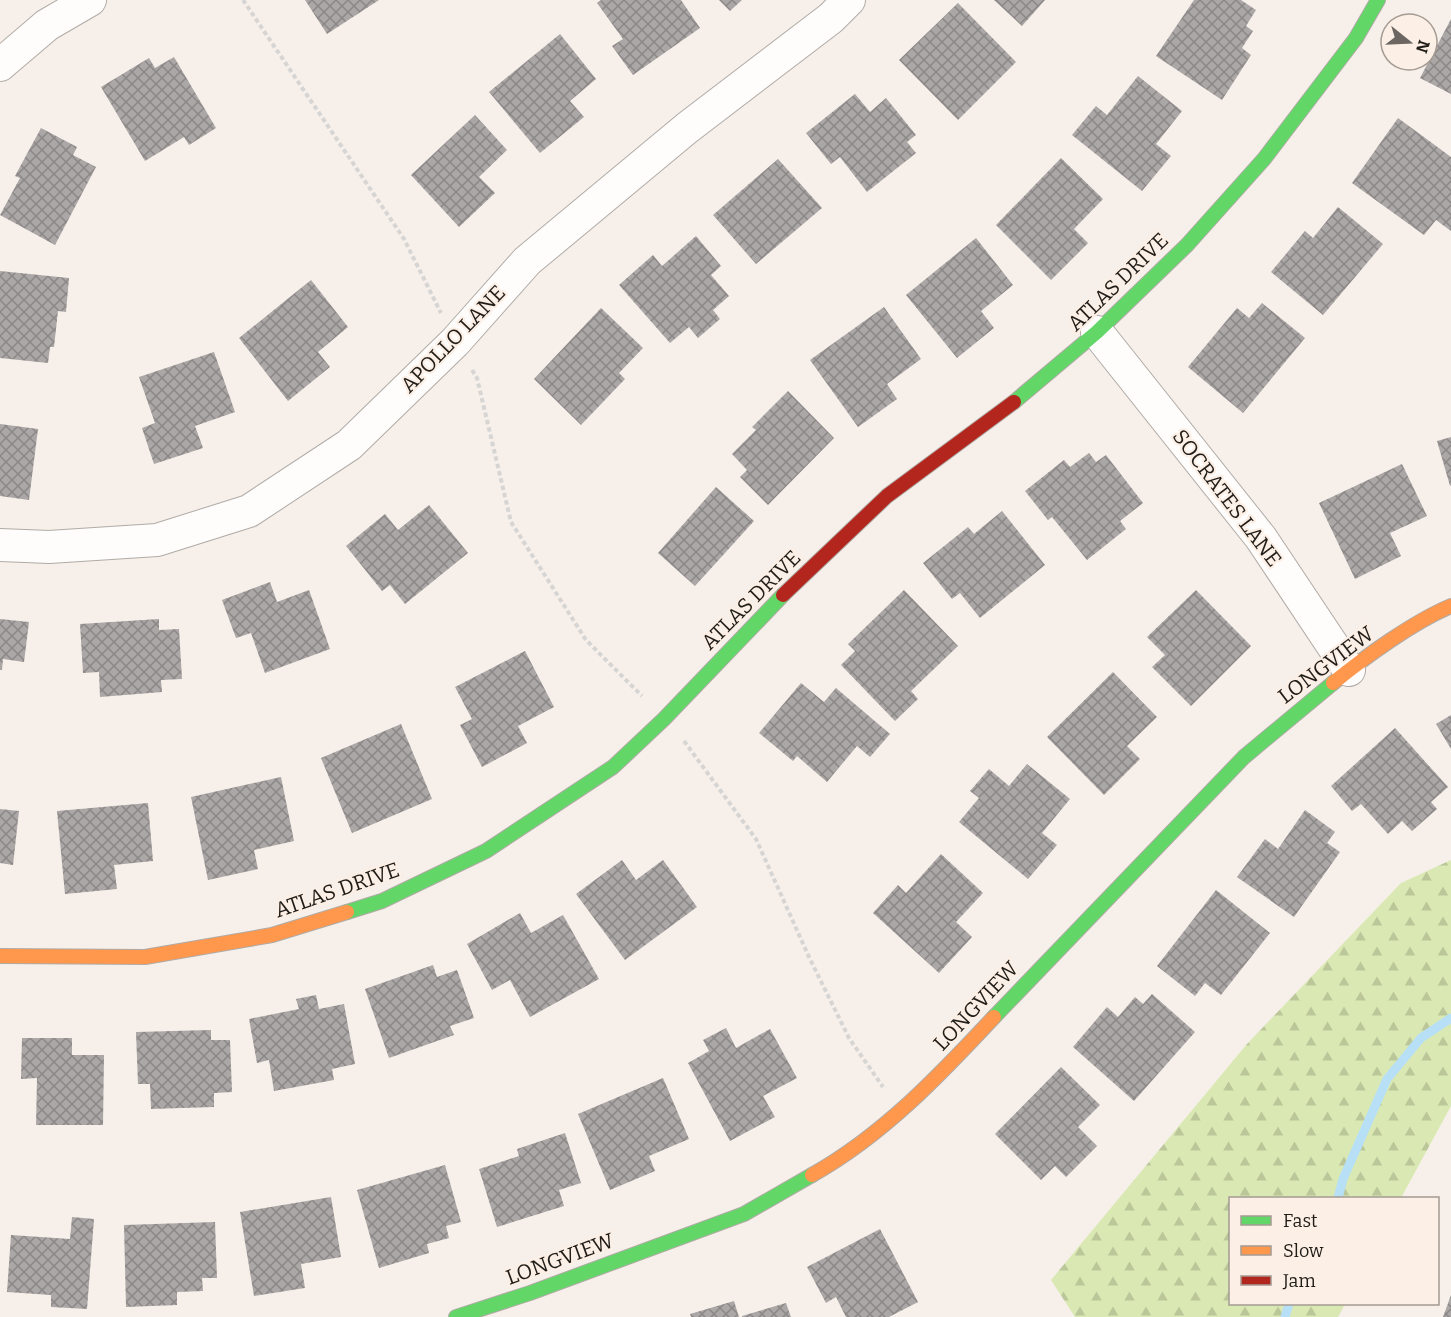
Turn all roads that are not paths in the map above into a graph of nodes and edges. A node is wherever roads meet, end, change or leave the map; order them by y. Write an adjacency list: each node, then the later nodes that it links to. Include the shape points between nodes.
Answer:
1 (90, 0): 4 (street, via 47,25)
2 (849, 0): 6 (street, APOLLO LANE, via 527,261 455,342 349,445 249,511 157,540)
3 (1378, 0): 5 (street, ATLAS DRIVE, via 1356,38 1264,159 1187,245)
4 (0, 65)
5 (1097, 332): 8 (street, SOCRATES LANE, via 1261,538); 9 (street, ATLAS DRIVE, via 1029,391 886,496 613,767 486,851 382,901 272,935 145,957)
6 (0, 545)
7 (1451, 606): 8 (street, LONGVIEW)
8 (1349, 670): 10 (street, LONGVIEW, via 1244,757 900,1113 830,1165 744,1214)
9 (0, 956)
10 (456, 1317)

